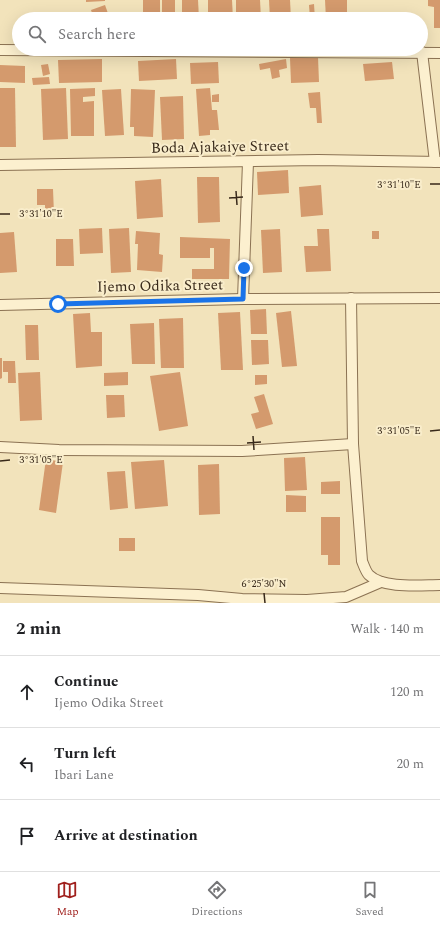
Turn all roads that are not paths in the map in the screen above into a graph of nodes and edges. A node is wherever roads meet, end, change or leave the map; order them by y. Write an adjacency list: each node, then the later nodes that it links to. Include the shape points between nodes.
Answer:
1 (0, 50): 2 (street)
2 (12, 50)
3 (428, 52): 4 (street)
4 (440, 53)
5 (423, 56): 7 (street)
6 (248, 162): 7 (street, Boda Ajakaiye Street); 8 (street, Boda Ajakaiye Street); 11 (street)
7 (437, 162)
8 (0, 165)
9 (350, 298): 10 (street, Ijemo Odika Street); 11 (street, Ijemo Odika Street); 13 (street)
10 (440, 298)
11 (243, 299): 12 (street, Ijemo Odika Street)
12 (0, 305)
13 (353, 444): 14 (street, via 242,451 59,450); 15 (street, via 362,562 368,575)
14 (0, 447)
15 (381, 582): 16 (street); 17 (street, via 346,597 307,600)
16 (440, 585)
17 (0, 588)

